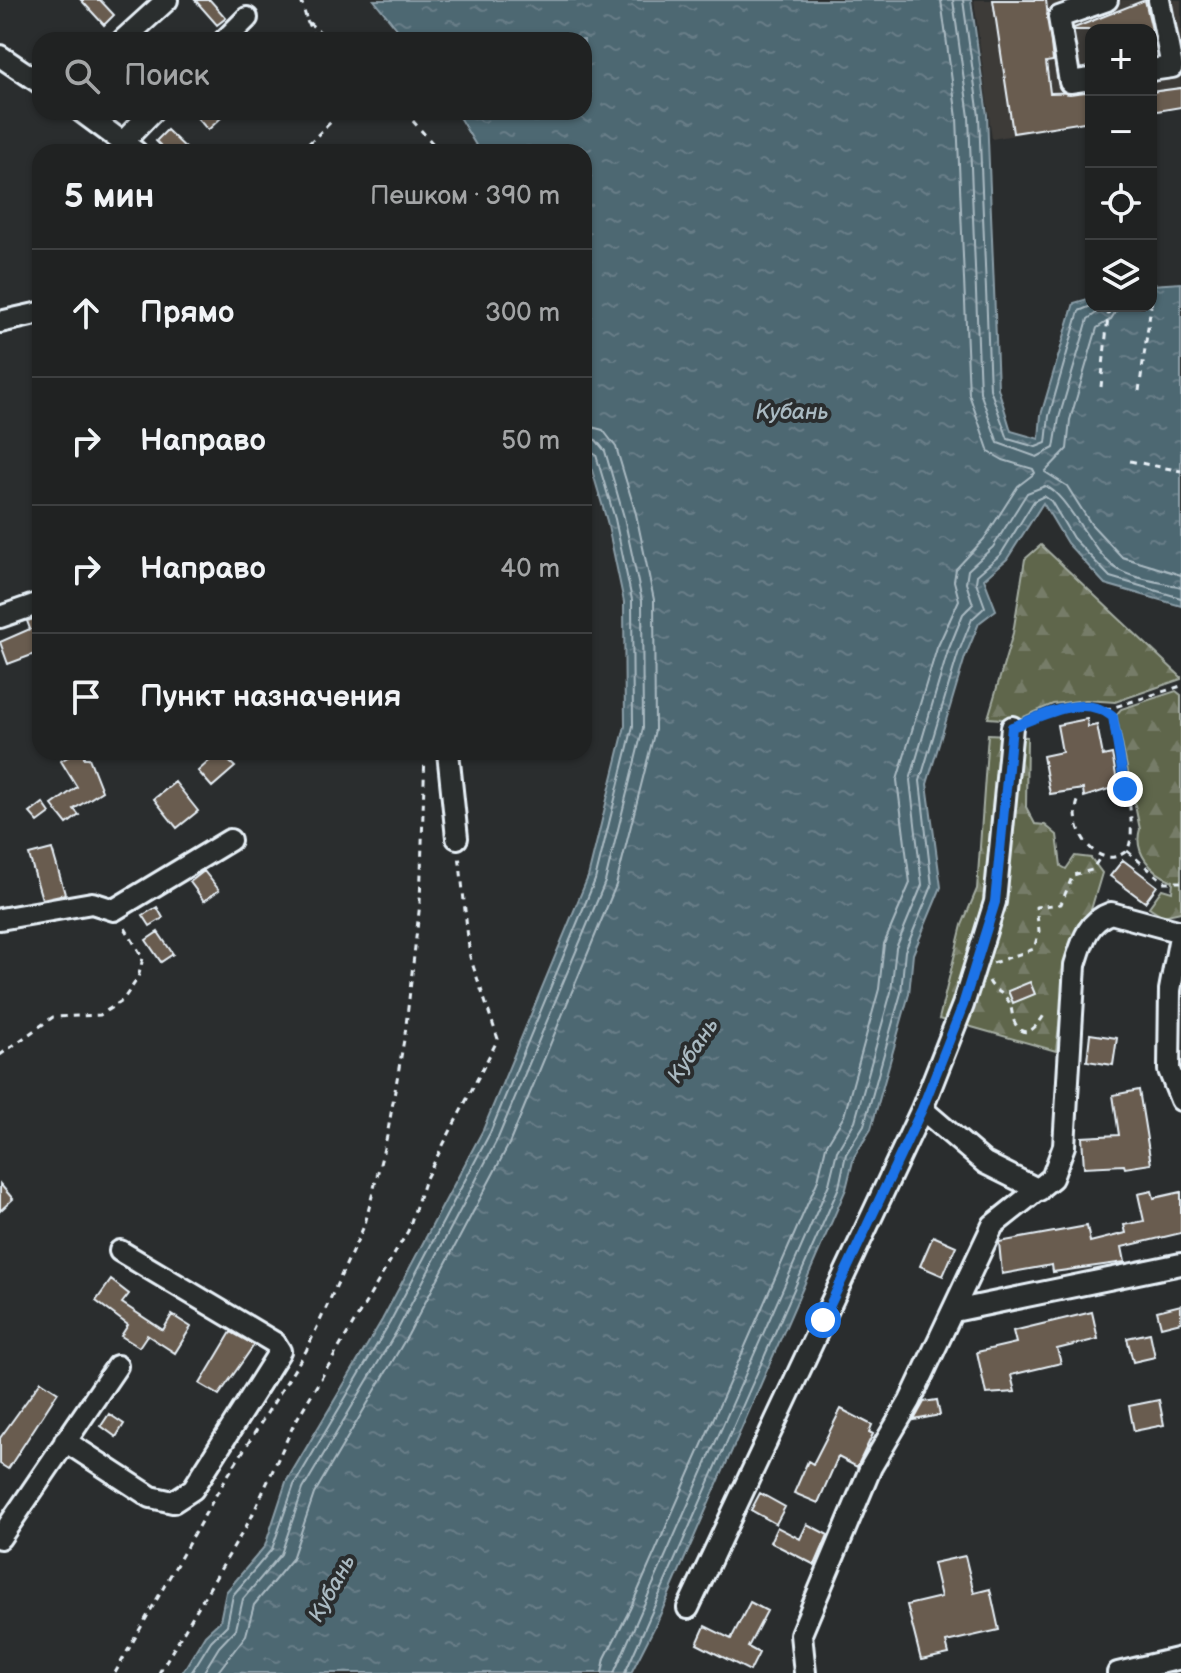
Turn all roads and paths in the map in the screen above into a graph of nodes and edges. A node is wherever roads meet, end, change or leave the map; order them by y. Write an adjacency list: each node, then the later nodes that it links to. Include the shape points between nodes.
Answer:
1 (167, 0): 7 (street)
2 (301, 0): 6 (path)
3 (1107, 0): 14 (street, via 1059,17 1070,82)
4 (1159, 0): 12 (street, via 1172,67)
5 (247, 18): 8 (street)
6 (307, 21): 9 (path); 10 (path)
7 (132, 32)
8 (233, 32)
9 (312, 32)
10 (320, 32)
11 (0, 56): 13 (street)
12 (1157, 69)
13 (32, 78)
14 (1085, 80)
15 (93, 120): 19 (street)
16 (147, 120): 20 (street)
17 (331, 120): 21 (path)
18 (412, 120): 22 (path)
19 (125, 144)
20 (131, 144)
21 (308, 144)
22 (433, 144)
23 (1108, 312): 27 (path)
24 (1150, 312): 28 (path)
25 (32, 315): 26 (street)
26 (0, 322)
27 (1101, 387)
28 (1139, 391)
29 (1130, 461): 30 (path)
30 (1181, 471)
31 (32, 606): 32 (street)
32 (0, 617)
33 (1181, 686): 34 (path)
34 (1105, 710): 35 (path, via 1085,705); 41 (path, via 1113,717 1132,815)
35 (1012, 727): 50 (street, via 995,902 963,1005)
36 (425, 760): 60 (path, via 420,903 405,1034 365,1224 306,1351 220,1488)
37 (449, 760): 39 (street)
38 (1080, 797): 42 (path, via 1077,823)
39 (457, 838): 61 (path, via 470,957 498,1039 424,1182 408,1231 294,1424 251,1518)
40 (230, 840): 44 (street)
41 (1127, 851): 42 (path); 43 (path, via 1164,882)
42 (1101, 856): 47 (path, via 1092,870 1073,875 1061,904 1036,907 1039,931 1034,949 999,959 989,970 990,985 1008,1000 1017,1028 1034,1029)
43 (1181, 882)
44 (114, 910): 45 (street, via 92,903); 48 (path, via 143,958 138,978 123,1000 100,1015 53,1017)
45 (0, 919)
46 (1181, 932): 49 (street, via 1170,990 1169,1070); 51 (street, via 1111,913 1091,925 1075,965 1064,1146 1052,1178)
47 (1046, 1011)
48 (0, 1055)
49 (1181, 1100)
50 (922, 1109): 51 (street, via 985,1163); 58 (street)
51 (1039, 1190): 54 (street, via 993,1225)
52 (120, 1251): 56 (street, via 275,1343 280,1351 193,1489 173,1502 151,1497)
53 (1181, 1264): 54 (street)
54 (954, 1311): 62 (street, via 871,1467 835,1548 801,1634)
55 (117, 1366): 56 (street)
56 (65, 1441): 57 (street)
57 (0, 1538)
58 (688, 1608)
59 (1181, 1658): 63 (street)
60 (115, 1673)
61 (159, 1673)
62 (805, 1673)
63 (1118, 1673)

